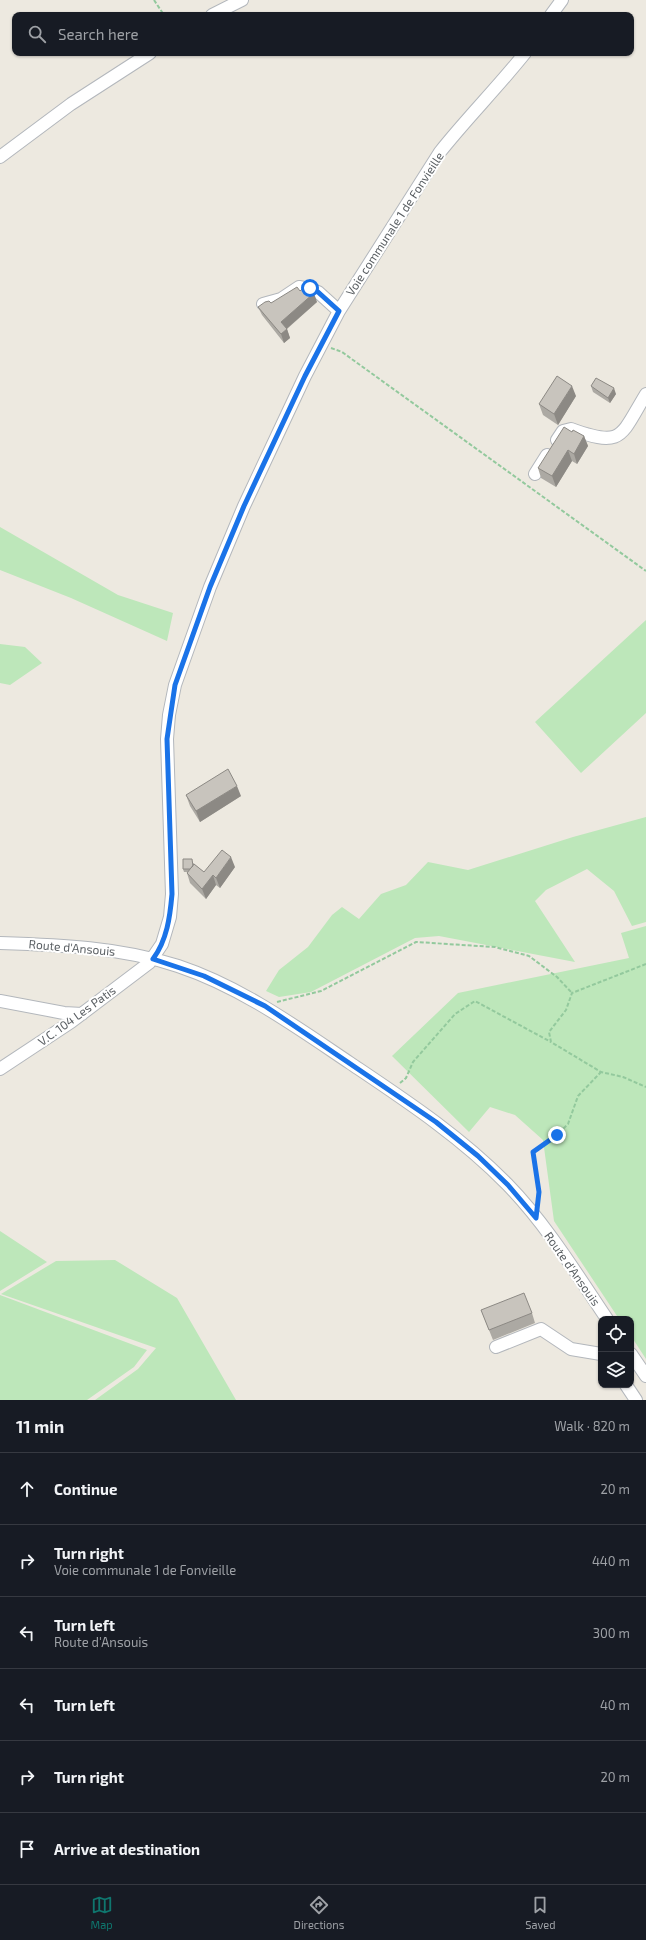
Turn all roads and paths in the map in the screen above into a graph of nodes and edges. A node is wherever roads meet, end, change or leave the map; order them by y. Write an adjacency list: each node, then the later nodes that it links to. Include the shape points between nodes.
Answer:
1 (154, 0): 4 (path)
2 (242, 0): 5 (street)
3 (562, 0): 6 (street)
4 (162, 12)
5 (218, 12)
6 (554, 12)
7 (145, 56): 9 (street, via 71,104)
8 (523, 56): 11 (street, Voie communale 1 de Fonvieille, via 440,152)
9 (0, 157)
10 (263, 304): 11 (street, via 281,298 299,287 310,288)
11 (339, 311): 12 (street, Voie communale 1 de Fonvieille)
12 (321, 344): 15 (path, via 342,352); 17 (street, Voie communale 1 de Fonvieille, via 244,506 210,587 175,685 167,739 172,894 170,917 162,944)
13 (646, 394): 14 (street, via 623,432 614,438 594,438 571,428 563,431)
14 (535, 474)
15 (646, 571)
16 (0, 943): 17 (street, Route d'Ansouis, via 72,946 123,952)
17 (153, 959): 21 (street, Route d'Ansouis, via 204,976); 22 (street, V.C. 104 Les Patis)
18 (646, 964): 19 (path)
19 (572, 993): 21 (path, via 557,977 529,956 495,947 416,942 321,991); 23 (path, via 566,1010 549,1032)
20 (0, 1001): 22 (street)
21 (265, 1006): 27 (street, Route d'Ansouis)
22 (82, 1014): 24 (street, V.C. 104 Les Patis)
23 (551, 1042): 25 (path); 27 (path, via 475,1001 455,1014 413,1062 406,1078)
24 (0, 1069)
25 (601, 1072): 26 (path, via 623,1077); 28 (path, via 578,1096 568,1124 533,1152 539,1192)
26 (646, 1087)
27 (392, 1092): 28 (street, Route d'Ansouis, via 436,1122 478,1156 508,1185)
28 (536, 1218): 29 (street, Route d'Ansouis)
29 (605, 1316)
30 (496, 1347): 31 (street, via 540,1329 571,1349)
31 (598, 1354)
32 (634, 1358): 33 (street)
33 (646, 1376)
34 (628, 1388): 35 (street)
35 (636, 1400)

